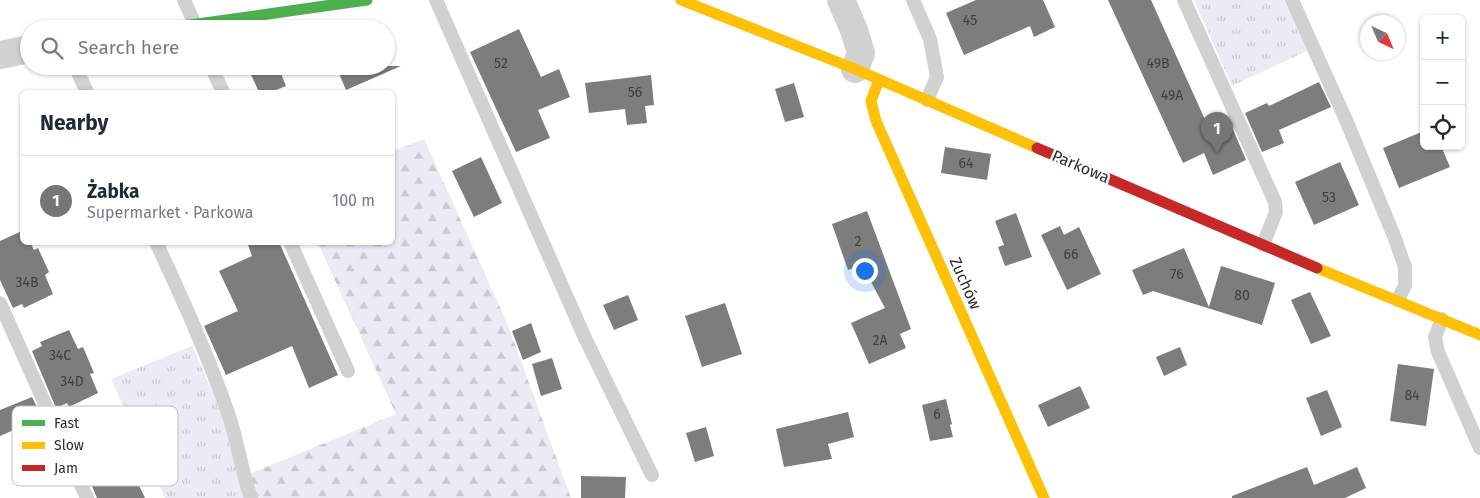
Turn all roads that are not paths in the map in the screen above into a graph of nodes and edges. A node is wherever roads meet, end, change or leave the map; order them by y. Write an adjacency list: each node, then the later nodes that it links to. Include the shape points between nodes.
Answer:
1 (184, 0): 9 (lane)
2 (367, 0): 10 (street)
3 (436, 0): 29 (lane, via 585,338)
4 (681, 0): 13 (street, Parkowa)
5 (841, 0): 13 (street)
6 (913, 0): 18 (lane, via 930,39 937,77)
7 (1184, 0): 19 (lane, via 1276,207 1275,218)
8 (1292, 0): 22 (lane, via 1346,120 1405,267 1405,285)
9 (193, 20)
10 (235, 20)
11 (20, 51): 12 (street)
12 (0, 55)
13 (867, 74): 18 (street, Parkowa); 33 (street, Zuchów, via 876,121)
14 (79, 75): 16 (lane)
15 (215, 75): 17 (lane)
16 (86, 90)
17 (222, 90)
18 (927, 100): 19 (street, Parkowa)
19 (1263, 244): 22 (street, Parkowa)
20 (157, 245): 32 (lane, via 228,411)
21 (291, 245): 26 (lane)
22 (1398, 300): 24 (street, Parkowa)
23 (0, 303): 27 (lane)
24 (1442, 318): 25 (street, Parkowa); 28 (lane, via 1435,337 1438,352)
25 (1480, 335)
26 (348, 371)
27 (46, 406)
28 (1480, 448)
29 (652, 475)
30 (82, 486): 31 (lane)
31 (87, 498)
32 (251, 498)
33 (1044, 498)

